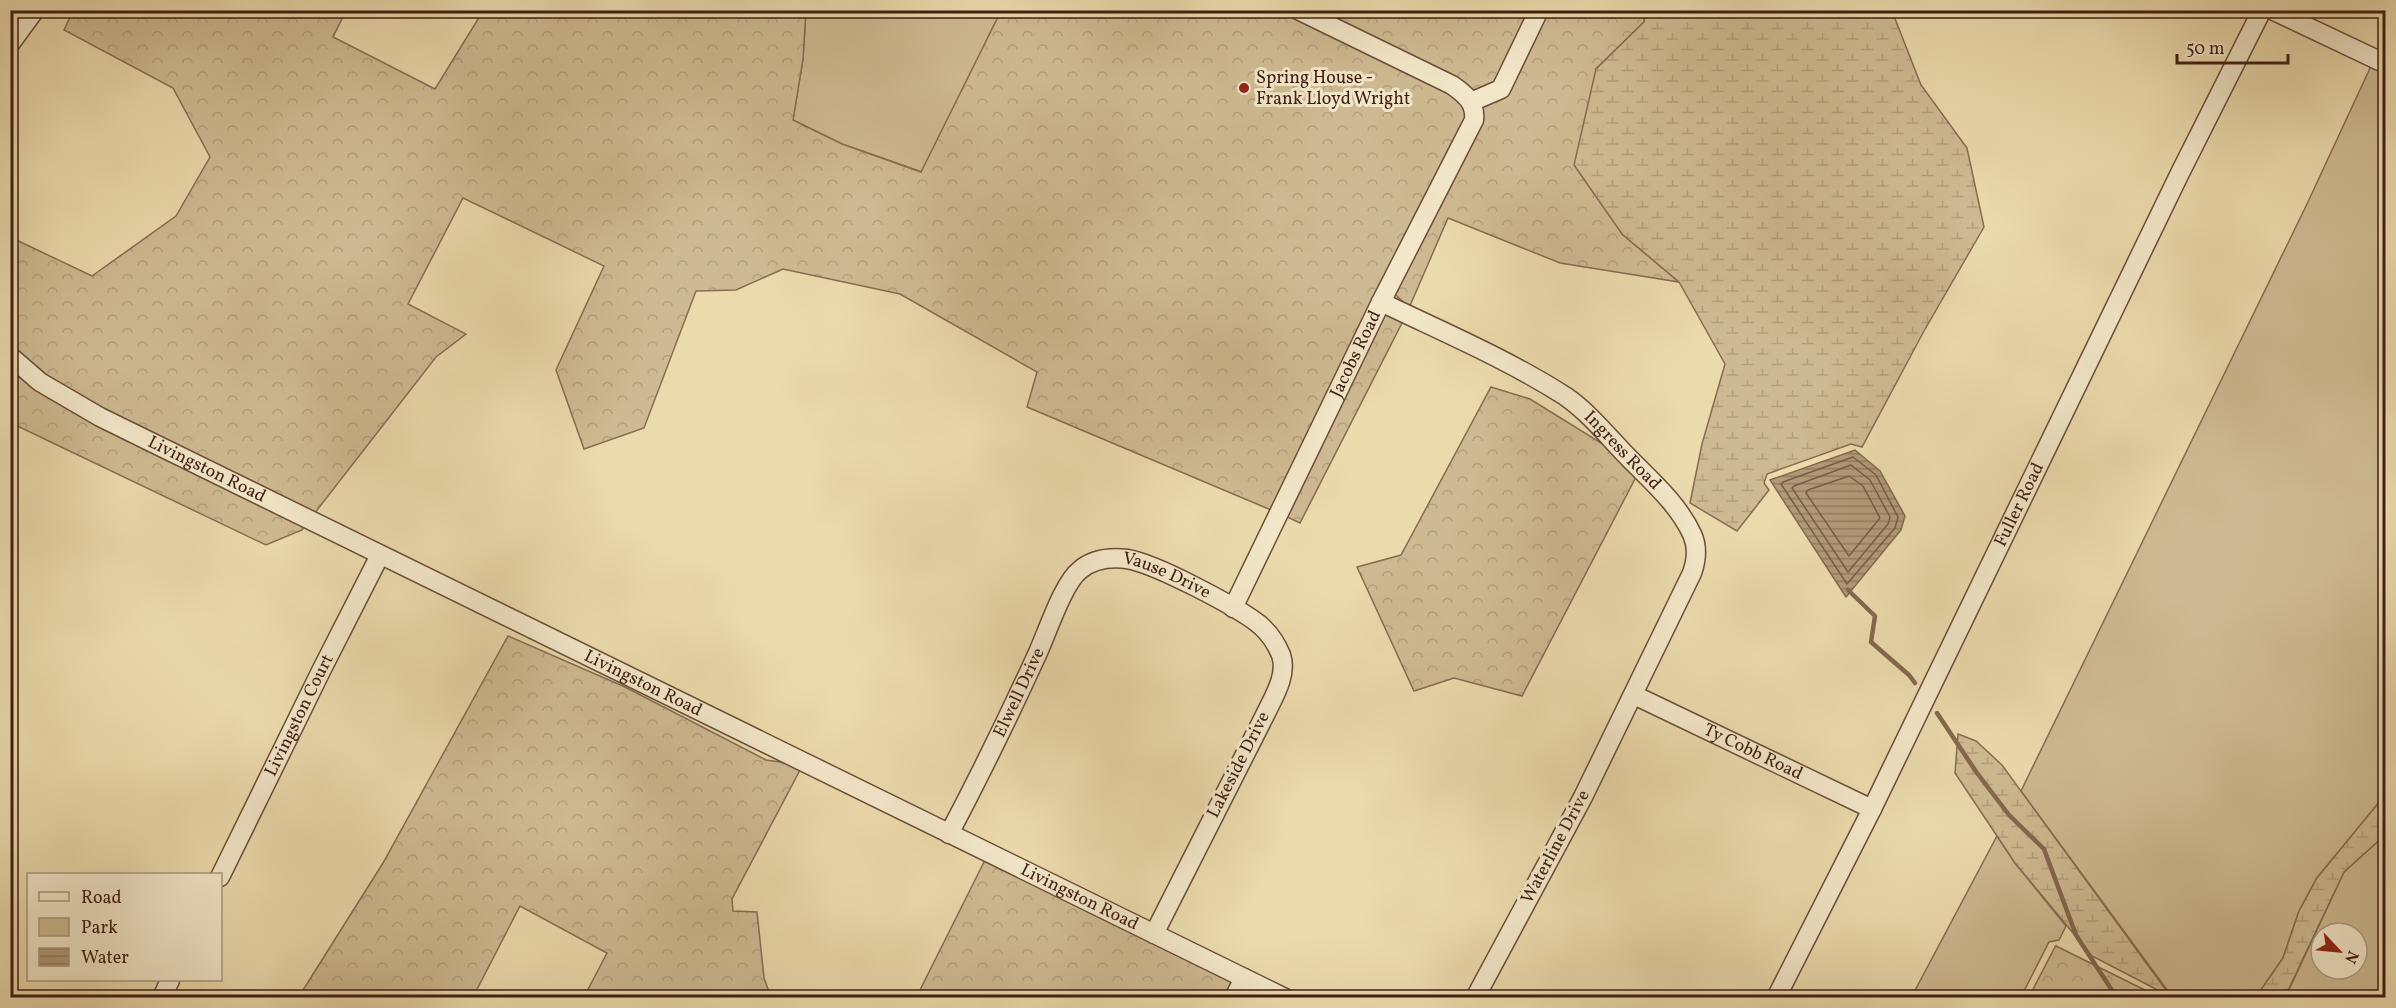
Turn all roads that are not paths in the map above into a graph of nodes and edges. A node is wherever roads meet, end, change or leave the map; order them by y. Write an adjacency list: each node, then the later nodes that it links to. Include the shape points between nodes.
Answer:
1 (35, 10): 7 (street)
2 (1298, 10): 9 (street, via 1452,86)
3 (1539, 10): 9 (street, via 1501,89)
4 (2262, 10): 16 (street, Fuller Road)
5 (2272, 10): 6 (street)
6 (2301, 16): 8 (street)
7 (10, 44)
8 (2385, 64)
9 (1471, 102): 10 (street, Jacobs Road, via 1474,120)
10 (1381, 302): 14 (street, Jacobs Road); 15 (street, Ingress Road, via 1568,398 1664,494 1686,523 1697,548 1697,561)
11 (10, 356): 12 (street, Livingston Road, via 40,382 100,417)
12 (381, 555): 17 (street, Livingston Road); 18 (street, Livingston Court)
13 (1098, 560): 14 (street, Vause Drive, via 1128,559 1140,563); 17 (street, Elwell Drive, via 1078,571 1066,589)
14 (1233, 608): 19 (street, Lakeside Drive, via 1262,627 1272,639 1281,655 1282,675)
15 (1634, 695): 16 (street, Ty Cobb Road); 25 (street, Waterline Drive)
16 (1872, 809): 26 (street, Fuller Road)
17 (949, 834): 19 (street, Livingston Road)
18 (222, 873)
19 (1154, 934): 20 (street, Livingston Road)
20 (1244, 978): 23 (street); 24 (street, Livingston Road)
21 (170, 981): 22 (street)
22 (162, 998)
23 (1234, 998)
24 (1285, 998)
25 (1475, 998)
26 (1776, 998)

